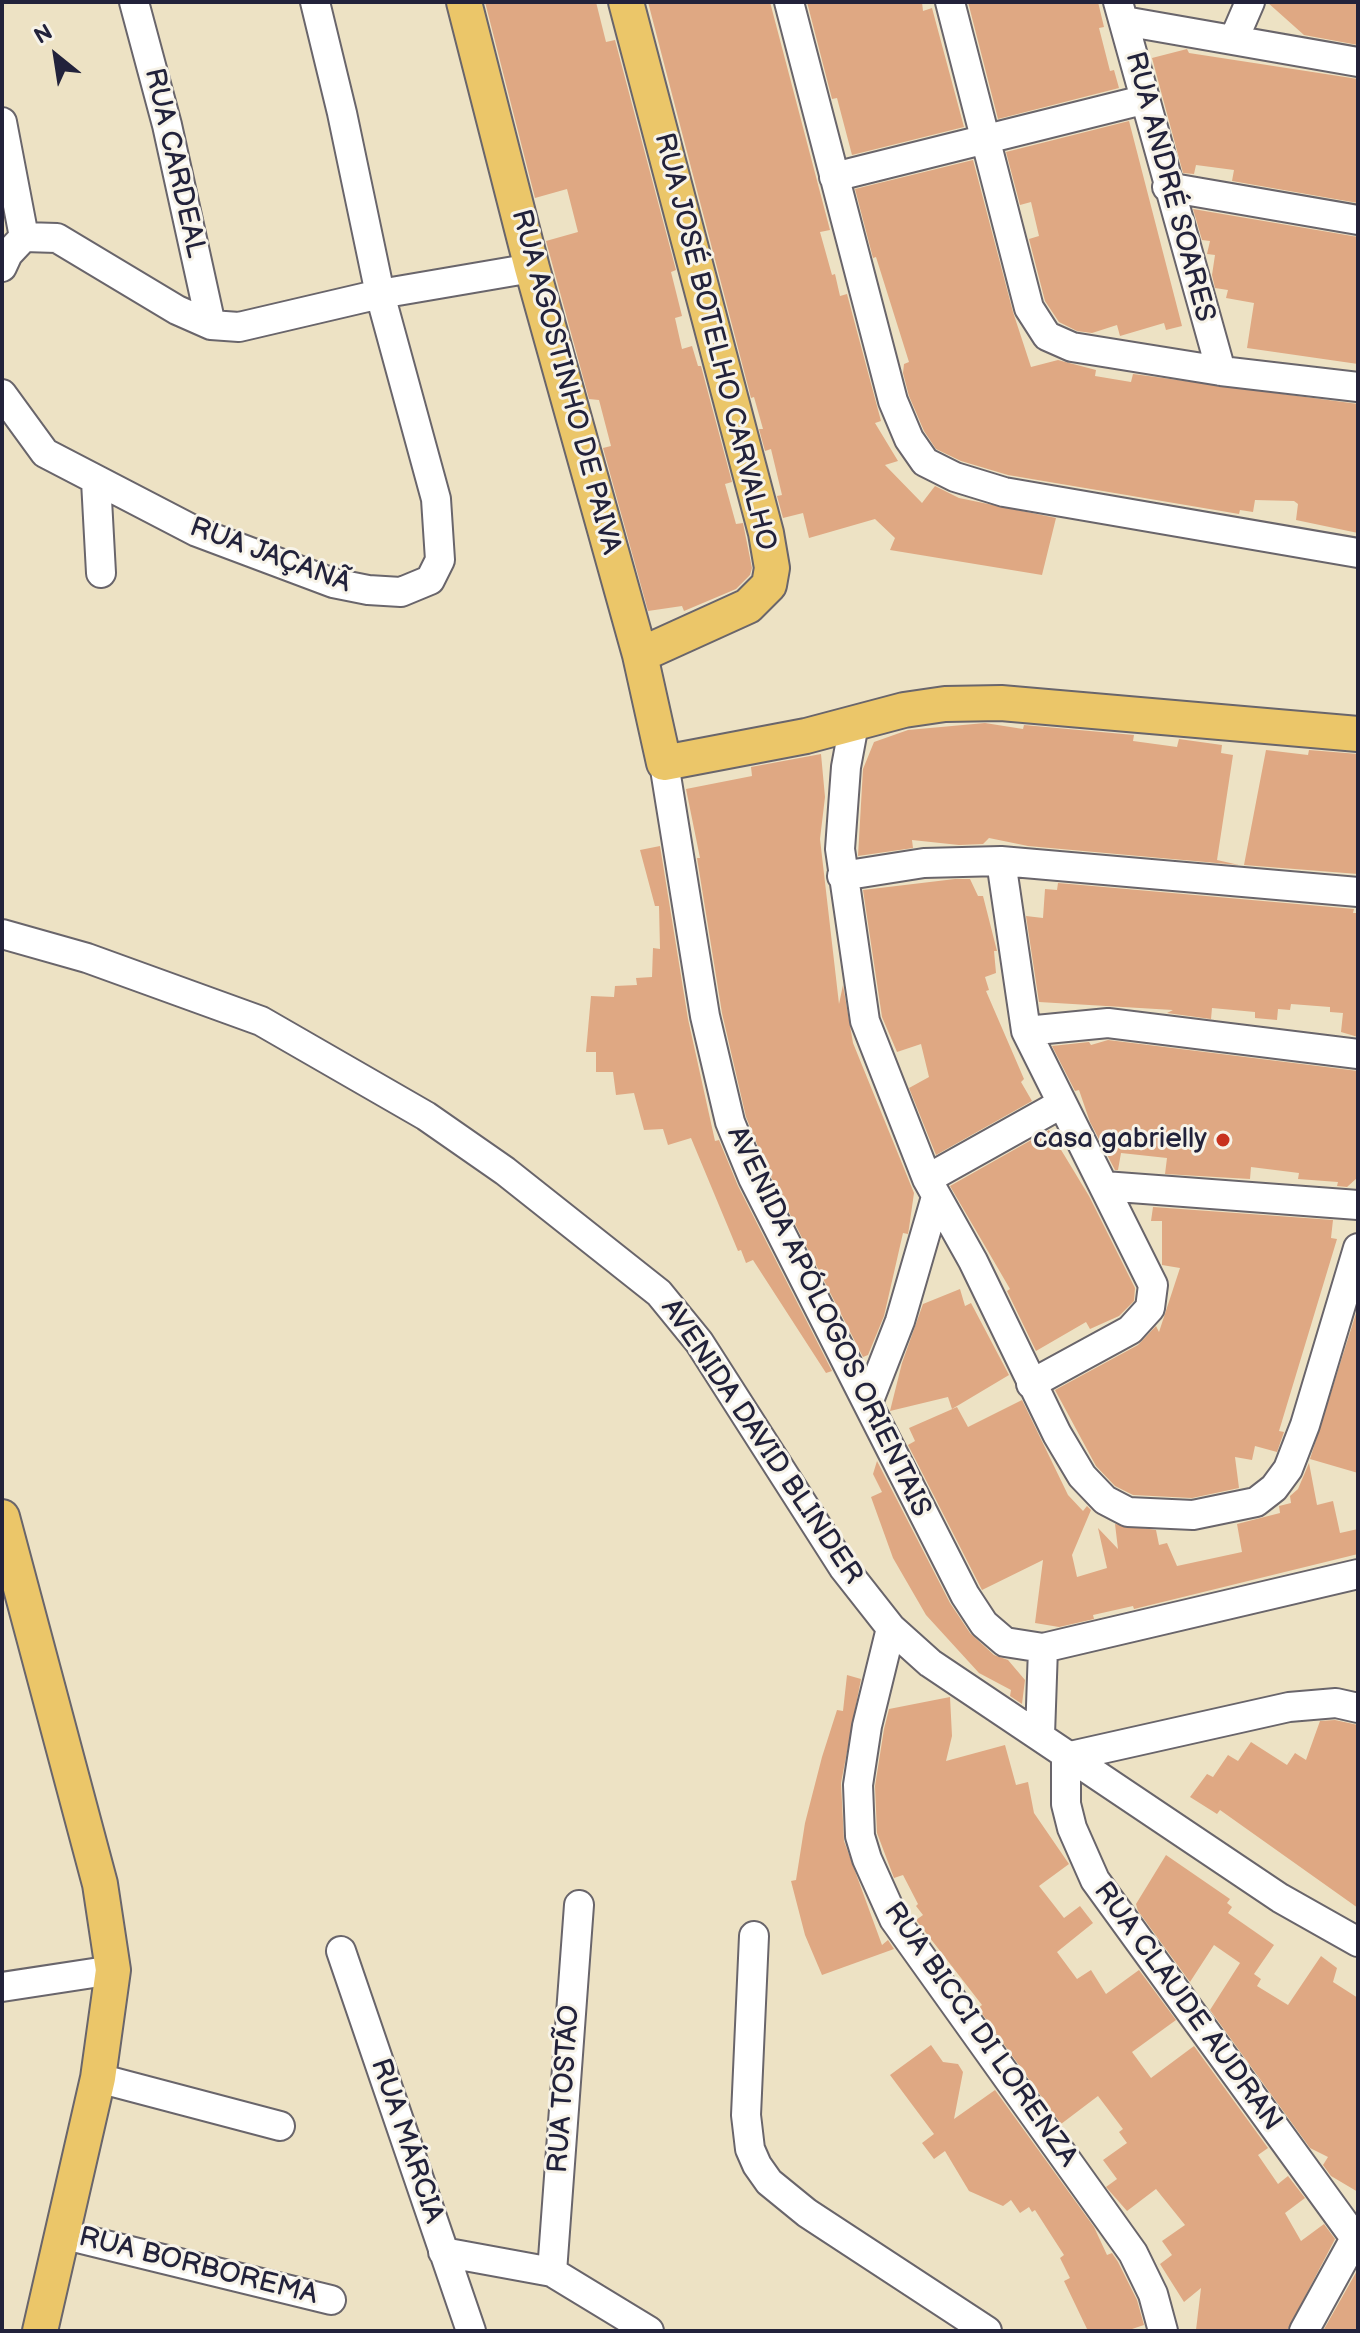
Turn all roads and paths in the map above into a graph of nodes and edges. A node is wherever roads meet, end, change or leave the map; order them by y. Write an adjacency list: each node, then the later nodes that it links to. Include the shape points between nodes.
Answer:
1 (134, 2): 21 (street, RUA CARDEAL)
2 (315, 2): 20 (street, RUA JAÇANÃ)
3 (464, 2): 19 (main road, RUA AGOSTINHO DE PAIVA)
4 (626, 2): 28 (main road, RUA JOSÉ BOTELHO CARVALHO, via 772,568 769,585 748,606)
5 (789, 2): 14 (street)
6 (950, 2): 13 (street)
7 (1250, 2): 9 (street)
8 (1121, 12): 9 (street); 11 (street, RUA ANDRÉ SOARES)
9 (1234, 39): 10 (street)
10 (1358, 62)
11 (1143, 100): 13 (street); 15 (street, RUA ANDRÉ SOARES)
12 (2, 122): 17 (street)
13 (986, 140): 14 (street); 22 (street, via 1029,308 1047,336 1072,347)
14 (834, 177): 26 (street, via 893,401 925,462 1004,492)
15 (1167, 187): 16 (street); 22 (street, RUA ANDRÉ SOARES)
16 (1358, 220)
17 (24, 237): 18 (street); 21 (street, via 57,238)
18 (2, 267)
19 (532, 268): 20 (street); 28 (main road, RUA AGOSTINHO DE PAIVA)
20 (390, 292): 21 (street, via 270,323); 25 (street, RUA JAÇANÃ, via 436,499 440,560 435,574 421,586 401,592 333,583 197,532)
21 (211, 325)
22 (1221, 371): 23 (street)
23 (1358, 387)
24 (2, 394): 25 (street, RUA JAÇANÃ, via 45,453)
25 (96, 481): 27 (street)
26 (1358, 553)
27 (101, 573)
28 (640, 655): 31 (main road, RUA AGOSTINHO DE PAIVA)
29 (854, 724): 30 (main road, via 945,704 1001,703); 31 (main road); 33 (street, via 843,809)
30 (1358, 734)
31 (664, 763): 44 (street, AVENIDA APÓLOGOS ORIENTAIS, via 708,1032 730,1122 753,1178)
32 (1001, 861): 33 (street, via 924,863); 34 (street); 36 (street)
33 (842, 876): 40 (street, via 865,1021)
34 (1358, 892)
35 (2, 934): 47 (street, AVENIDA DAVID BLINDER, via 87,958 261,1021 426,1116 632,1270 677,1313 843,1567)
36 (1026, 1031): 37 (street, via 1108,1023); 38 (street)
37 (1358, 1054)
38 (1061, 1104): 39 (street); 40 (street)
39 (1104, 1186): 41 (street); 43 (street, via 1135,1243 1154,1298 1130,1330)
40 (931, 1188): 43 (street, via 973,1261); 44 (street, via 900,1321)
41 (1358, 1205)
42 (1358, 1248): 43 (street, via 1288,1469 1256,1502 1193,1515 1128,1512 1105,1500 1082,1476)
43 (1031, 1384)
44 (868, 1403): 48 (street, AVENIDA APÓLOGOS ORIENTAIS, via 929,1529 984,1624 1005,1642)
45 (2, 1517): 56 (main road, via 100,1884)
46 (1358, 1574): 48 (street)
47 (891, 1628): 50 (street, AVENIDA DAVID BLINDER, via 930,1663); 69 (street, RUA BICCI DI LORENZA, via 858,1785 860,1836 867,1859 894,1919 1133,2253)
48 (1043, 1648): 50 (street)
49 (1358, 1708): 51 (street, via 1336,1703 1289,1707)
50 (1040, 1735): 51 (street, AVENIDA DAVID BLINDER)
51 (1066, 1757): 54 (street, AVENIDA DAVID BLINDER, via 1280,1898); 61 (street, RUA CLAUDE AUDRAN, via 1066,1804 1095,1880)
52 (579, 1905): 63 (street, RUA TOSTÃO)
53 (754, 1936): 68 (street, via 746,2115 757,2165 807,2213)
54 (1358, 1942)
55 (341, 1951): 62 (street, RUA MÁRCIA)
56 (113, 1970): 57 (street); 58 (main road)
57 (2, 1987)
58 (98, 2078): 59 (street); 60 (main road)
59 (280, 2126)
60 (65, 2235): 64 (street, RUA BORBOREMA); 65 (main road)
61 (1356, 2235): 70 (street)
62 (443, 2252): 63 (street); 66 (street, RUA MÁRCIA)
63 (552, 2272): 67 (street)
64 (331, 2300)
65 (40, 2331)
66 (471, 2331)
67 (649, 2331)
68 (987, 2331)
69 (1163, 2331)
70 (1304, 2331)

